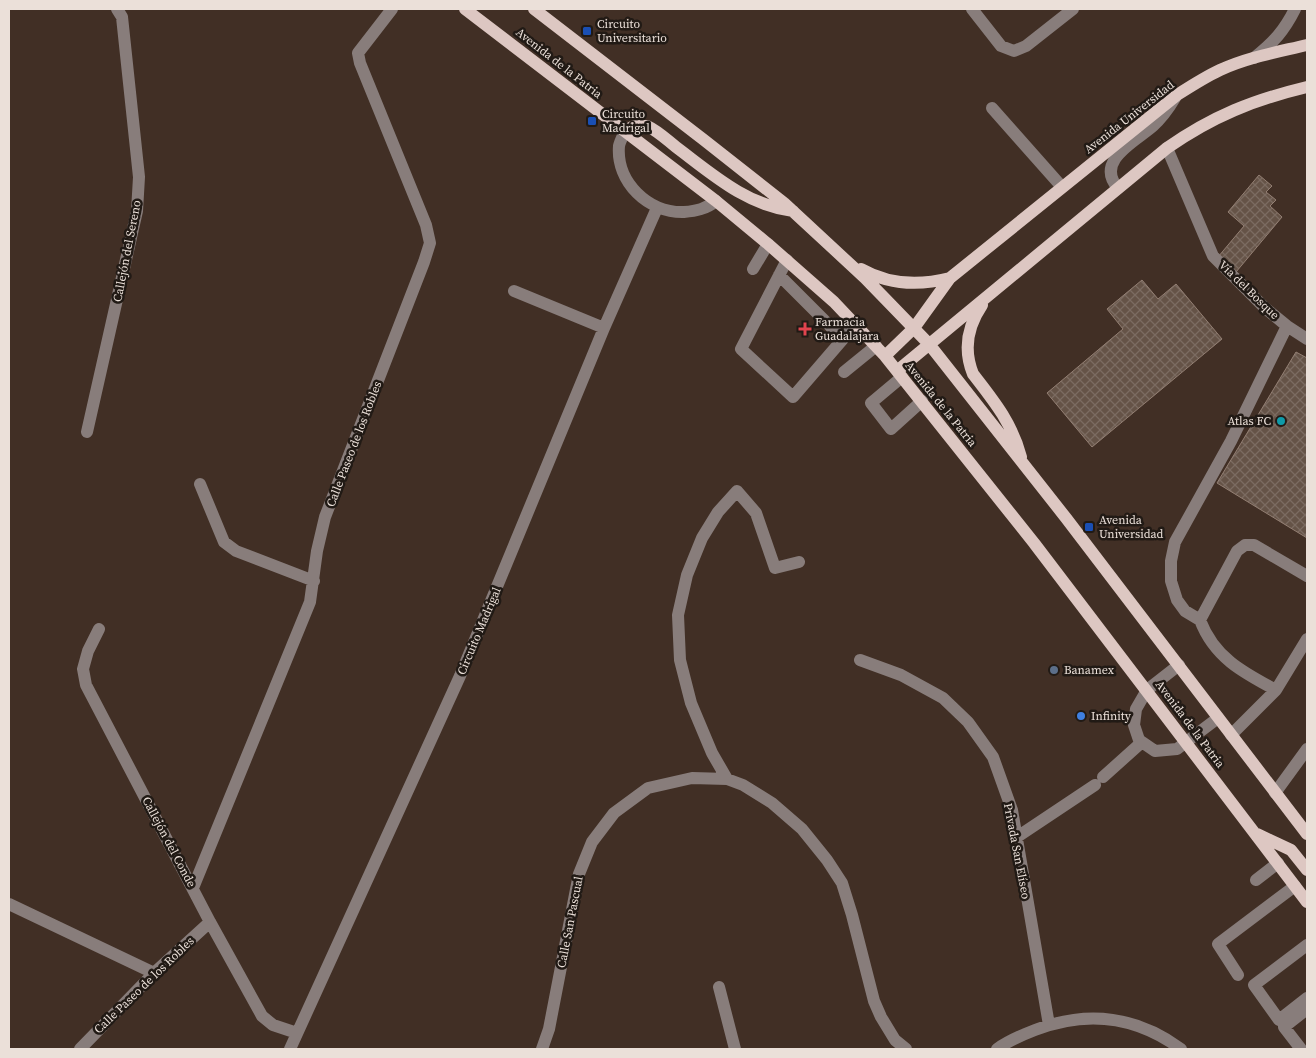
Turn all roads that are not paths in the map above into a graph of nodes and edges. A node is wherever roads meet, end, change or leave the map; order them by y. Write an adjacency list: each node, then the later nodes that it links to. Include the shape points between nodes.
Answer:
1 (117, 9): 42 (street, Callejón del Sereno, via 122,17 140,176 137,211)
2 (392, 9): 47 (street, Calle Paseo de los Robles, via 358,53 426,225 430,243 326,517)
3 (465, 9): 13 (main road, Avenida de la Patria)
4 (972, 9): 5 (street, via 1001,46 1014,51 1026,46)
5 (1073, 9)
6 (1295, 9): 9 (street, via 1285,29)
7 (540, 11): 19 (main road, Avenida de la Patria)
8 (1307, 45): 9 (main road, Avenida Universidad)
9 (1254, 58): 11 (main road, Avenida Universidad, via 1221,69)
10 (1307, 87): 14 (main road, via 1251,102 1192,131)
11 (1176, 95): 15 (main road, Avenida Universidad); 16 (street, via 1159,120 1114,158 1111,174)
12 (992, 108): 15 (street)
13 (625, 131): 17 (main road, Avenida de la Patria); 18 (street, via 619,144 620,162 627,180 639,197); 19 (main road, via 634,126 648,126 745,197 768,207)
14 (1167, 148): 16 (main road); 31 (street, Vía del Bosque, via 1213,256)
15 (1062, 187): 25 (main road, Avenida Universidad)
16 (1118, 188): 26 (main road)
17 (716, 202): 18 (street, via 691,211); 20 (main road, Avenida de la Patria)
18 (657, 208): 32 (street, Circuito Madrigal)
19 (793, 212): 21 (main road, Avenida de la Patria)
20 (768, 244): 22 (main road, Avenida de la Patria); 23 (street)
21 (833, 249): 25 (main road, via 863,270 886,280 911,284); 33 (main road, Avenida de la Patria)
22 (786, 260): 24 (street); 28 (main road, Avenida de la Patria)
23 (753, 269)
24 (779, 275): 29 (street); 34 (street, via 741,349 793,397)
25 (950, 278): 33 (main road, Avenida Universidad)
26 (994, 290): 36 (main road); 43 (main road, via 971,324 968,358 973,374 1005,416)
27 (514, 291): 32 (street)
28 (825, 294): 29 (street); 30 (main road, Avenida de la Patria)
29 (812, 308): 34 (street)
30 (855, 325): 34 (street); 37 (main road, Avenida de la Patria)
31 (1287, 326): 35 (street, Vía del Bosque); 48 (street, via 1231,441 1175,542 1171,581 1176,600 1185,611)
32 (604, 328): 80 (street, Circuito Madrigal, via 460,676)
33 (914, 328): 36 (main road, Avenida de la Patria); 38 (main road, Avenida Universidad)
34 (843, 339)
35 (1307, 339)
36 (929, 344): 40 (main road); 43 (main road, Avenida de la Patria)
37 (876, 346): 38 (main road, Avenida de la Patria); 39 (street)
38 (885, 356): 40 (main road, Avenida de la Patria)
39 (844, 372)
40 (900, 374): 41 (main road, Avenida de la Patria); 41 (street, via 871,403 891,429)
41 (922, 401): 53 (main road, Avenida de la Patria)
42 (87, 432)
43 (1023, 464): 52 (main road, Avenida de la Patria)
44 (200, 484): 47 (street, via 224,542 236,551)
45 (799, 562): 60 (street, via 775,568 756,513 737,491 718,512 702,538 687,575 678,615 680,660 691,703 712,753)
46 (1307, 576): 48 (street, via 1254,545 1245,545 1237,551)
47 (314, 581): 69 (street, Calle Paseo de los Robles, via 310,602)
48 (1200, 620): 54 (street, via 1206,637 1224,657 1245,674)
49 (99, 629): 69 (street, Callejón del Conde, via 83,669 86,686)
50 (1307, 639): 54 (street)
51 (860, 660): 64 (street, Privada San Elíseo, via 901,676 943,698 968,722 993,757 1012,810)
52 (1179, 665): 53 (street); 55 (main road, Avenida de la Patria)
53 (1147, 690): 57 (street, via 1136,709 1134,725); 58 (main road, Avenida de la Patria)
54 (1276, 690): 56 (street)
55 (1218, 718): 56 (main road, Avenida de la Patria); 58 (street)
56 (1231, 735): 61 (main road, Avenida de la Patria)
57 (1142, 742): 58 (street, via 1155,751 1177,749); 64 (street, via 1099,781)
58 (1187, 743): 62 (main road, Avenida de la Patria)
59 (1307, 750): 61 (street)
60 (727, 778): 83 (street, Calle San Pascual, via 692,778 648,788 614,812 592,842 579,874 549,1029); 85 (street, Calle San Pascual, via 772,803 802,829 827,860 842,883 880,1017 894,1040)
61 (1276, 793): 63 (main road, Avenida de la Patria)
62 (1255, 833): 65 (main road, Avenida de la Patria); 66 (main road, via 1291,850)
63 (1307, 834)
64 (1017, 837): 79 (street, Privada San Elíseo)
65 (1278, 863): 67 (street); 68 (main road, Avenida de la Patria)
66 (1307, 870)
67 (1256, 880)
68 (1295, 886): 70 (main road, Avenida de la Patria); 75 (street, via 1218,944)
69 (193, 888): 72 (street, Callejón del Conde)
70 (1307, 902)
71 (9, 904): 74 (street)
72 (210, 922): 74 (street, Calle Paseo de los Robles); 80 (street, Callejón del Conde, via 262,1016 273,1025)
73 (1307, 945): 77 (street, via 1254,985 1279,1020)
74 (154, 973): 81 (street, Calle Paseo de los Robles)
75 (1238, 975)
76 (719, 987): 84 (street)
77 (1307, 998)
78 (1307, 1009): 88 (street, via 1284,1027)
79 (1049, 1025): 86 (street); 87 (street, via 1088,1018 1118,1020 1154,1032)
80 (297, 1033): 82 (street, Circuito Madrigal)
81 (80, 1049)
82 (290, 1049)
83 (542, 1049)
84 (735, 1049)
85 (906, 1049)
86 (997, 1049)
87 (1181, 1049)
88 (1301, 1049)

